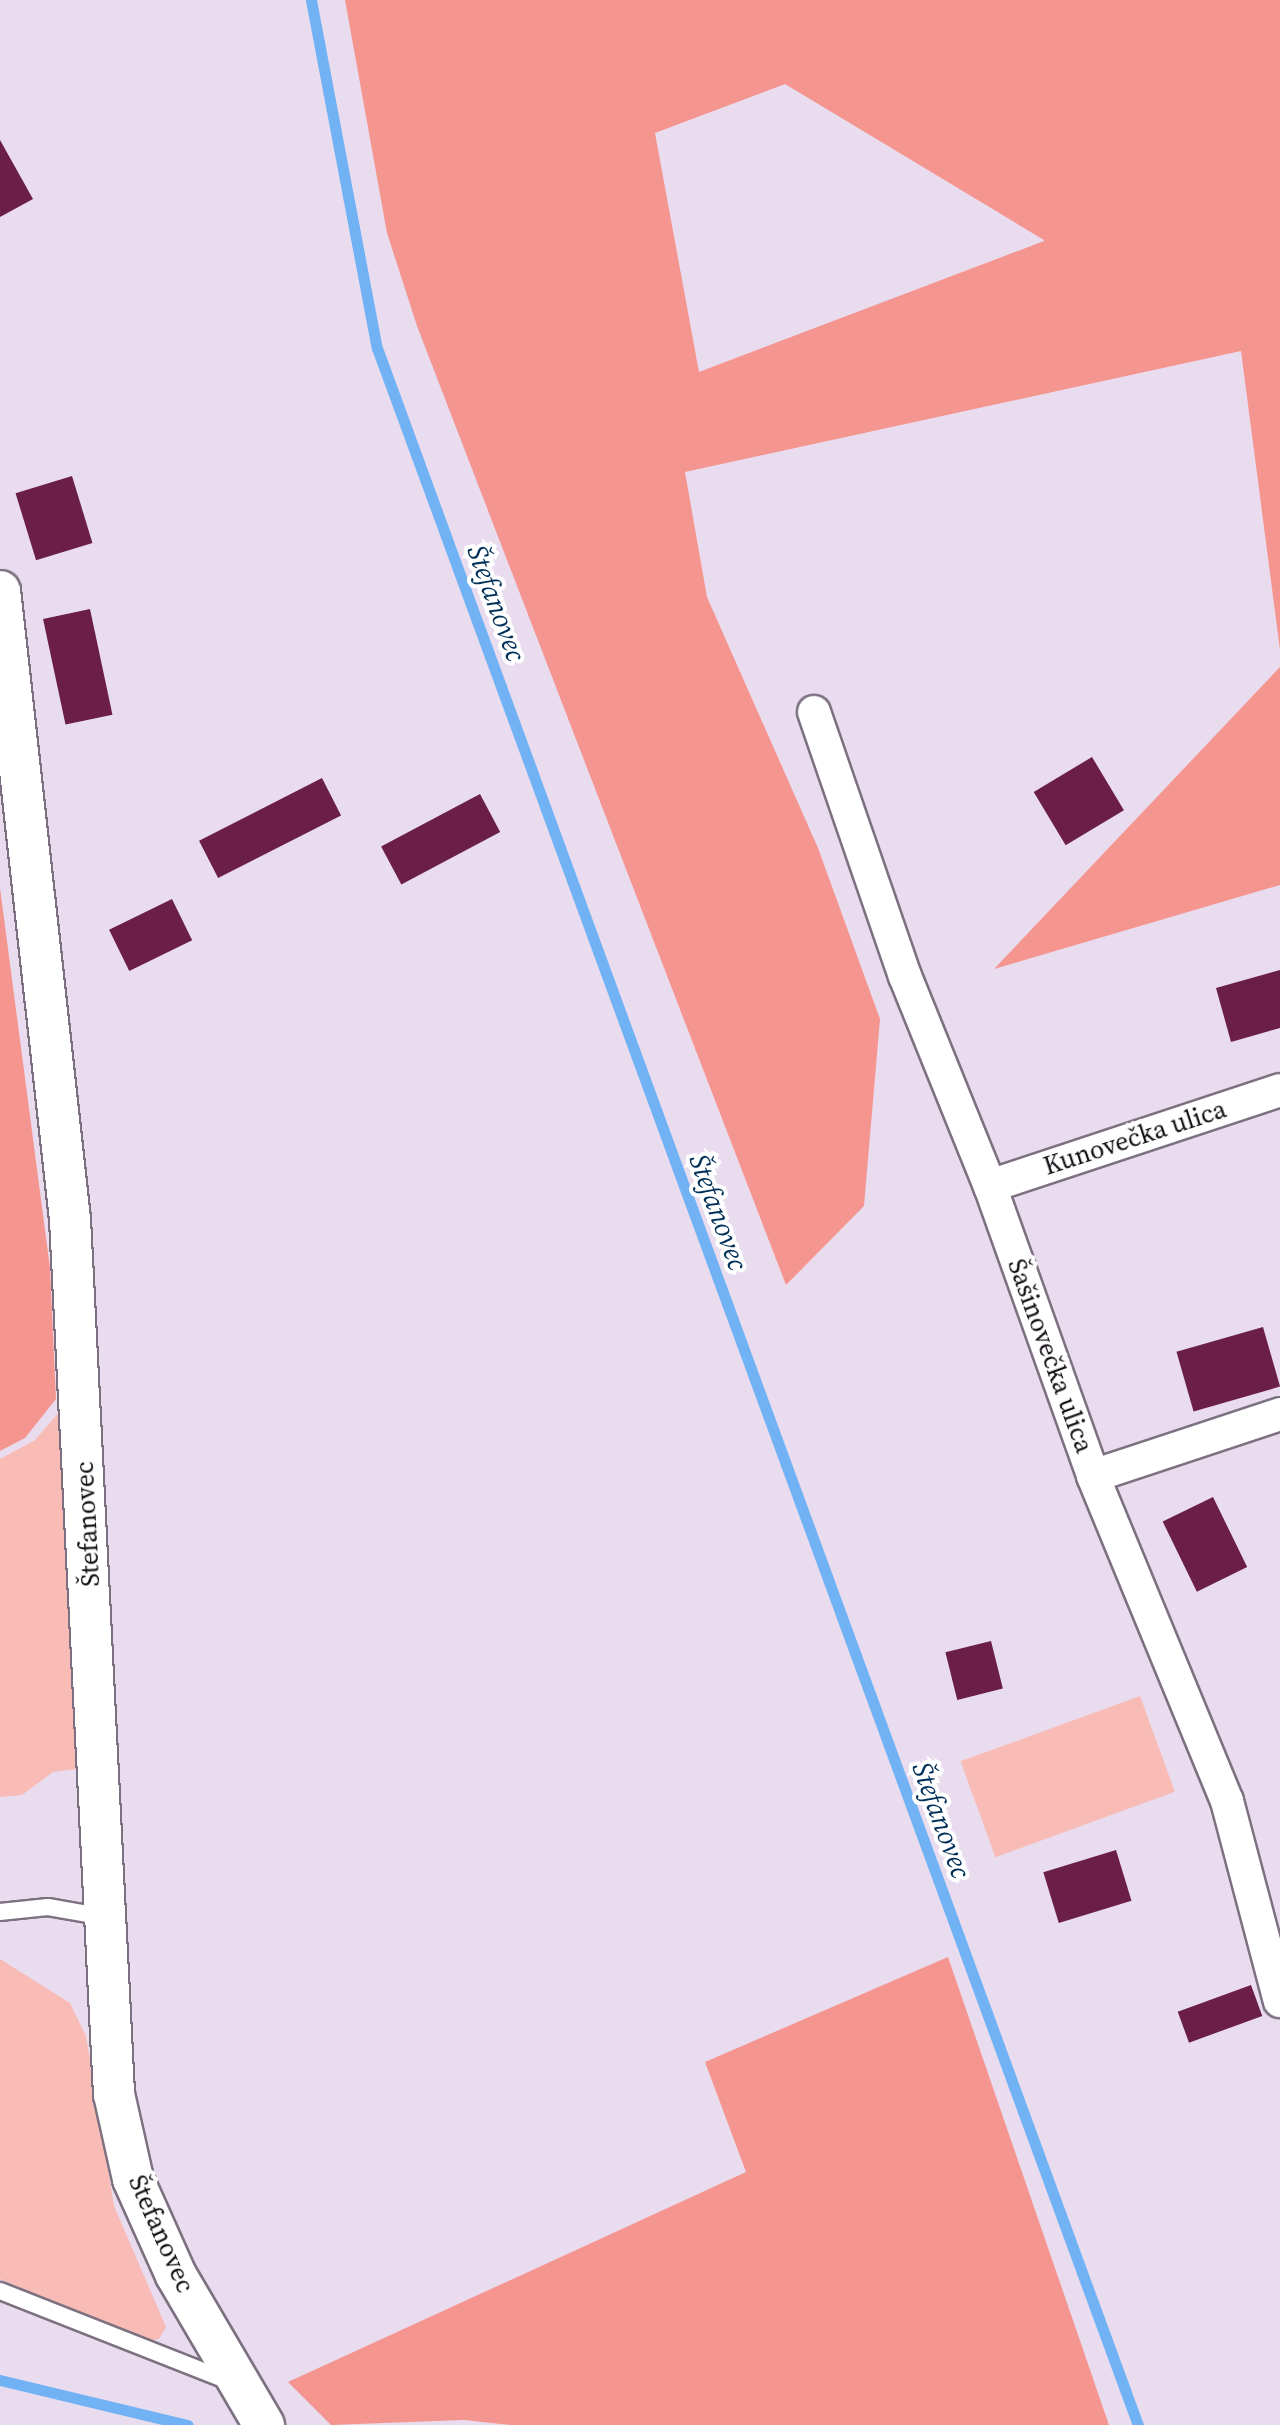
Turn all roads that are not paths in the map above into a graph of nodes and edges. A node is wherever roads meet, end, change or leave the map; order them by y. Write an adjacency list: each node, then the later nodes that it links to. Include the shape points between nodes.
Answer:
1 (0, 591): 8 (street, Štefanovec, via 70,1219)
2 (814, 712): 4 (street, Šašinovečka ulica, via 905,976)
3 (1280, 1090): 4 (street, Kunovečka ulica)
4 (990, 1186): 6 (street, Šašinovečka ulica)
5 (1280, 1414): 6 (street)
6 (1093, 1476): 9 (street, Šašinovečka ulica, via 1227,1801)
7 (0, 1912): 8 (lane, via 48,1907)
8 (105, 1917): 11 (street, Štefanovec, via 114,2094 133,2179 176,2275)
9 (1280, 2001)
10 (0, 2291): 11 (lane)
11 (238, 2385): 12 (street, Štefanovec)
12 (264, 2425)

